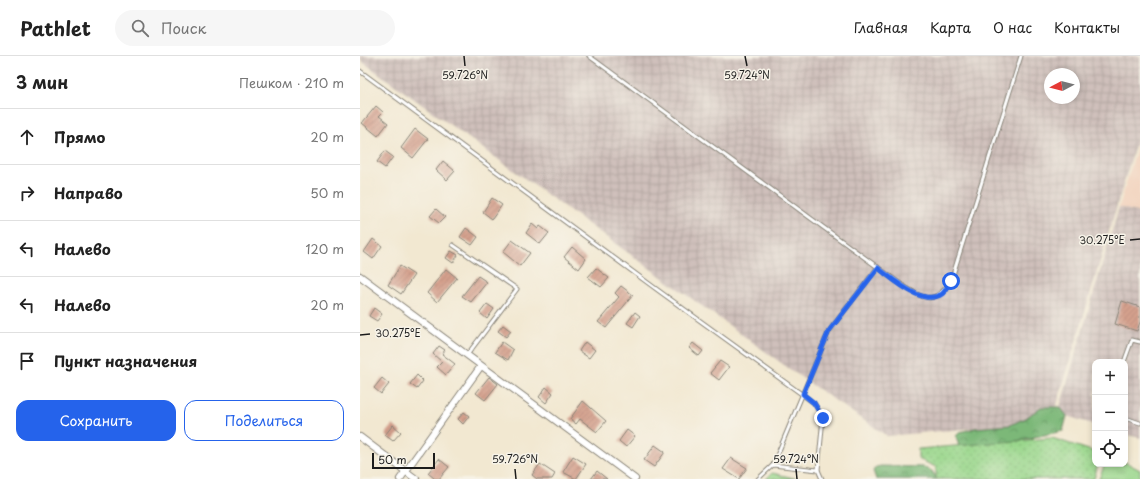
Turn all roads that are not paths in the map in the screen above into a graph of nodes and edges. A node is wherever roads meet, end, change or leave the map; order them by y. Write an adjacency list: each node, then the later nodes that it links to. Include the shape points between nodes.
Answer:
1 (589, 56): 5 (lane)
2 (1021, 56): 5 (lane, via 951,281 943,294 932,298 919,296)
3 (360, 71): 11 (lane, via 762,367)
4 (453, 245): 8 (lane, via 517,289)
5 (878, 268): 11 (lane, via 829,331)
6 (360, 276): 8 (street)
7 (1140, 342): 9 (lane, via 1132,340)
8 (467, 355): 10 (street)
9 (1125, 359)
10 (481, 366): 17 (street); 20 (street)
11 (803, 394): 15 (lane); 16 (lane, via 814,403 823,418)
12 (1128, 419): 13 (lane)
13 (1140, 423)
14 (360, 437): 17 (street)
15 (773, 465): 16 (lane); 21 (lane)
16 (818, 470): 22 (lane)
17 (406, 471): 18 (street); 19 (street)
18 (400, 479)
19 (416, 479)
20 (635, 479)
21 (758, 479)
22 (822, 479)

